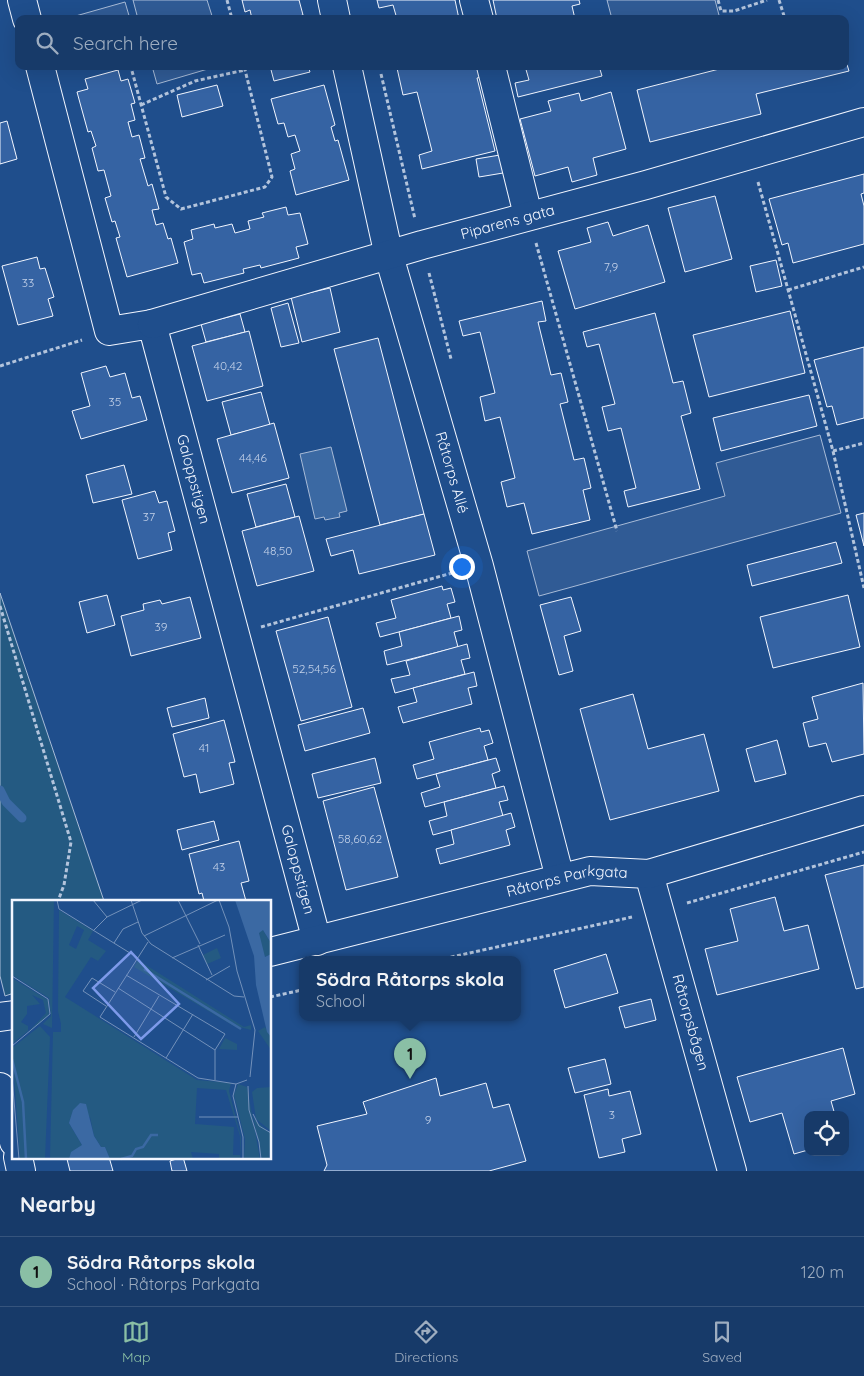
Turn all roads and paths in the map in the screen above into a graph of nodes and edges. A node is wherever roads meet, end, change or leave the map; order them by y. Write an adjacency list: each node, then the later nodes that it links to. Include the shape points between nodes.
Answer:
1 (22, 0): 8 (street)
2 (227, 0): 9 (path)
3 (332, 0): 10 (street)
4 (474, 0): 11 (street)
5 (718, 0): 6 (path, via 721,10 734,10)
6 (768, 0)
7 (779, 0): 12 (path)
8 (26, 15)
9 (231, 15)
10 (335, 15)
11 (478, 15)
12 (784, 15)
13 (41, 70): 27 (street)
14 (131, 70): 19 (path)
15 (237, 70): 19 (path, via 195,82)
16 (245, 70): 19 (path, via 272,177 265,187 181,208 166,197)
17 (348, 70): 23 (street, Råtorps Allé)
18 (492, 70): 22 (street)
19 (141, 105)
20 (864, 122): 21 (street, Piparens gata)
21 (750, 154): 22 (street, Piparens gata); 25 (path)
22 (528, 216): 23 (street, Piparens gata); 31 (path)
23 (389, 256): 26 (street, Piparens gata); 32 (street, Råtorps Allé)
24 (864, 267): 25 (path)
25 (788, 290): 30 (path)
26 (152, 324): 27 (street); 35 (street, Galoppstigen)
27 (109, 331): 28 (path)
28 (0, 366)
29 (864, 443): 30 (path)
30 (834, 451): 33 (path)
31 (617, 532)
32 (479, 566): 35 (path); 38 (street, Råtorps Allé)
33 (864, 588)
34 (0, 606): 39 (path, via 71,842)
35 (236, 634): 40 (street, Galoppstigen)
36 (864, 810): 37 (street, Råtorps Parkgata)
37 (649, 874): 38 (street, Råtorps Parkgata, via 590,871); 48 (street, Råtorpsbågen)
38 (560, 878): 40 (street, Råtorps Parkgata)
39 (58, 900)
40 (317, 941): 41 (street, Råtorps Parkgata)
41 (271, 952)
42 (299, 991): 43 (path)
43 (271, 997)
44 (0, 1087): 45 (street)
45 (12, 1134)
46 (18, 1158): 47 (street)
47 (21, 1171)
48 (732, 1171)

